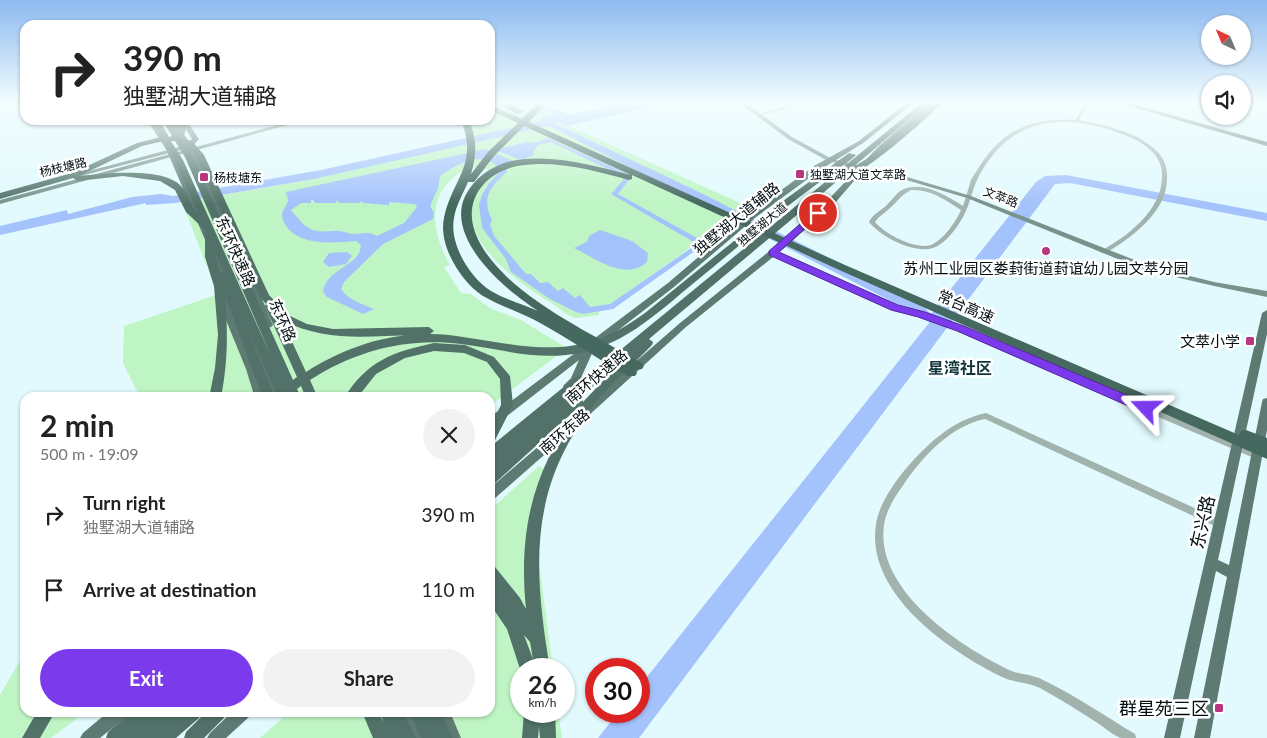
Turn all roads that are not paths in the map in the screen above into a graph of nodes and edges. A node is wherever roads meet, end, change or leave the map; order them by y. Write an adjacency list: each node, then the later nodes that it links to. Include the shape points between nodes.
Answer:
1 (160, 135): 27 (main road)
2 (164, 135): 39 (highway, 东环快速路)
3 (176, 135): 41 (highway, 东环快速路, via 189,157)
4 (183, 135): 25 (main road, 东环路)
5 (194, 135): 25 (main road, via 196,139)
6 (236, 135): 25 (main road)
7 (241, 135): 25 (main road)
8 (470, 135): 31 (highway)
9 (513, 135): 31 (highway)
10 (552, 135): 43 (highway, 常台高速)
11 (565, 135): 23 (highway, 常台高速)
12 (567, 135): 23 (highway)
13 (787, 135): 28 (main road, 文萃路)
14 (872, 135): 26 (main road, 独墅湖大道辅路)
15 (874, 135): 26 (highway, 独墅湖大道)
16 (887, 135): 33 (highway, 独墅湖大道)
17 (895, 135): 30 (main road)
18 (900, 135): 33 (highway, via 874,158)
19 (1011, 135): 34 (street, via 986,160)
20 (1125, 135): 42 (street, via 1160,157 1166,178 1164,192 1130,234)
21 (1243, 135): 24 (main road)
22 (1245, 135): 24 (main road)
23 (580, 142): 69 (highway, 常台高速, via 985,323)
24 (1267, 142)
25 (191, 148): 27 (main road, 杨枝塘路); 44 (main road, 东环路)
26 (854, 151): 28 (main road, 独墅湖大道辅路); 30 (main road, via 854,156); 46 (highway, 独墅湖大道); 52 (highway, via 620,334 581,349 551,353)
27 (171, 154): 29 (main road, 杨枝塘路); 35 (main road, 杨枝塘路); 45 (main road)
28 (830, 160): 30 (main road, 文萃路); 51 (main road, 独墅湖大道辅路)
29 (137, 167): 32 (main road, 杨枝塘路); 32 (main road, 杨枝塘路, via 94,175)
30 (864, 167): 34 (main road, 文萃路); 40 (main road)
31 (479, 170): 36 (highway); 36 (highway, via 478,182); 43 (highway, via 532,161 568,163 605,171 674,194)
32 (66, 185): 35 (main road, 杨枝塘路)
33 (821, 190): 46 (highway, 独墅湖大道)
34 (969, 197): 38 (street); 42 (main road, 文萃路)
35 (0, 198): 37 (highway, via 78,174 133,146 179,140 197,150); 39 (highway, via 83,178 148,175 178,188 189,210)
36 (463, 198): 51 (highway, via 472,237 506,282); 51 (highway, via 451,211 449,232 452,247 475,283 486,293)
37 (225, 209): 41 (highway); 48 (highway)
38 (965, 210): 38 (street, via 937,194 913,188 902,192 872,222 895,239 930,247 952,230)
39 (210, 229): 41 (highway, 东环快速路); 55 (highway, via 210,257 219,286 223,328 222,358)
40 (776, 248): 53 (main road); 71 (street, via 895,308 960,328)
41 (226, 252): 48 (highway); 57 (highway, via 222,277); 60 (highway, 东环快速路); 61 (highway, 东环快速路)
42 (1104, 252): 47 (main road, 文萃路, via 1175,275)
43 (841, 267): 73 (highway, 常台高速)
44 (247, 275): 45 (main road); 62 (main road, 东环路)
45 (226, 281): 56 (main road, via 222,298 251,369); 58 (main road)
46 (699, 287): 49 (highway, 南环快速路); 72 (highway, 南环快速路)
47 (1267, 292)
48 (265, 297): 52 (highway, via 284,317 316,330 346,333 443,331); 63 (highway)
49 (681, 308): 53 (highway); 74 (highway, 南环快速路)
50 (1267, 313): 71 (main road, 东兴路)
51 (593, 345): 53 (highway); 54 (main road); 70 (main road, via 575,380)
52 (527, 351): 59 (highway, via 446,338 394,341 332,362)
53 (634, 365): 75 (highway, via 543,431); 76 (main road, 南环东路); 84 (highway, via 593,398 576,420 542,485 532,530 530,568 531,601)
54 (533, 390): 66 (main road); 67 (main road)
55 (215, 392)
56 (267, 392)
57 (268, 392)
58 (268, 392)
59 (278, 392)
60 (282, 392)
61 (292, 392)
62 (297, 392)
63 (309, 392)
64 (355, 392): 68 (highway, via 369,373 402,354 434,346 470,350 497,365 508,386 507,409)
65 (1267, 402): 73 (main road)
66 (495, 419)
67 (495, 424)
68 (495, 429)
69 (1267, 444)
70 (495, 445)
71 (1237, 448): 73 (street); 77 (main road, 东兴路)
72 (495, 450)
73 (1262, 455): 79 (main road)
74 (495, 461)
75 (495, 474)
76 (495, 490)
77 (1220, 524): 78 (main road, 东兴路); 119 (street, via 986,416 951,432 929,448 901,482 883,512 879,538 884,564 895,586 920,615 989,665 1017,679 1040,682)
78 (1211, 563): 79 (main road); 120 (main road, 东兴路)
79 (1234, 574): 121 (main road)
80 (495, 578): 83 (highway, via 521,611)
81 (495, 598): 82 (highway, via 513,625)
82 (524, 658)
83 (539, 658)
84 (540, 658)
85 (44, 717): 102 (highway)
86 (115, 717): 103 (main road)
87 (139, 717): 104 (highway)
88 (152, 717): 105 (highway)
89 (168, 717): 106 (highway)
90 (187, 717): 107 (highway)
91 (213, 717): 108 (highway)
92 (238, 717): 109 (main road)
93 (372, 717): 110 (highway)
94 (390, 717): 111 (highway)
95 (397, 717): 112 (highway)
96 (411, 717): 113 (main road)
97 (420, 717): 114 (highway)
98 (436, 717): 115 (highway)
99 (444, 717): 116 (main road)
100 (531, 723): 117 (highway)
101 (547, 723): 118 (highway)
102 (30, 738)
103 (88, 738)
104 (114, 738)
105 (126, 738)
106 (143, 738)
107 (163, 738)
108 (192, 738)
109 (215, 738)
110 (382, 738)
111 (397, 738)
112 (408, 738)
113 (420, 738)
114 (429, 738)
115 (444, 738)
116 (453, 738)
117 (530, 738)
118 (548, 738)
119 (1130, 738)
120 (1172, 738)
121 (1202, 738)

